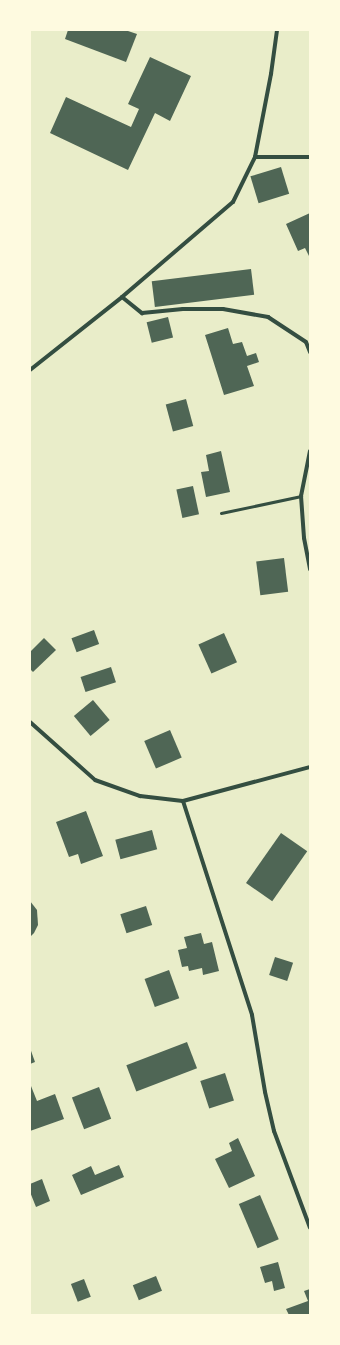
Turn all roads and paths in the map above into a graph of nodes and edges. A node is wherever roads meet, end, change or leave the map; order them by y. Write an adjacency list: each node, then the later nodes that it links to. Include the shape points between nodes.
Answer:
1 (277, 30): 2 (street)
2 (255, 157): 3 (street); 4 (street, via 232,202)
3 (310, 157)
4 (122, 297): 5 (street, via 142,313 222,309 268,317 306,342); 6 (street)
5 (310, 352)
6 (30, 370)
7 (310, 451): 8 (street)
8 (301, 496): 9 (lane); 10 (street, via 304,538)
9 (221, 513)
10 (310, 569)
11 (30, 722): 13 (street, via 95,780 140,796)
12 (310, 767): 13 (street)
13 (183, 801): 14 (street, via 252,1014 274,1131)
14 (310, 1228)

